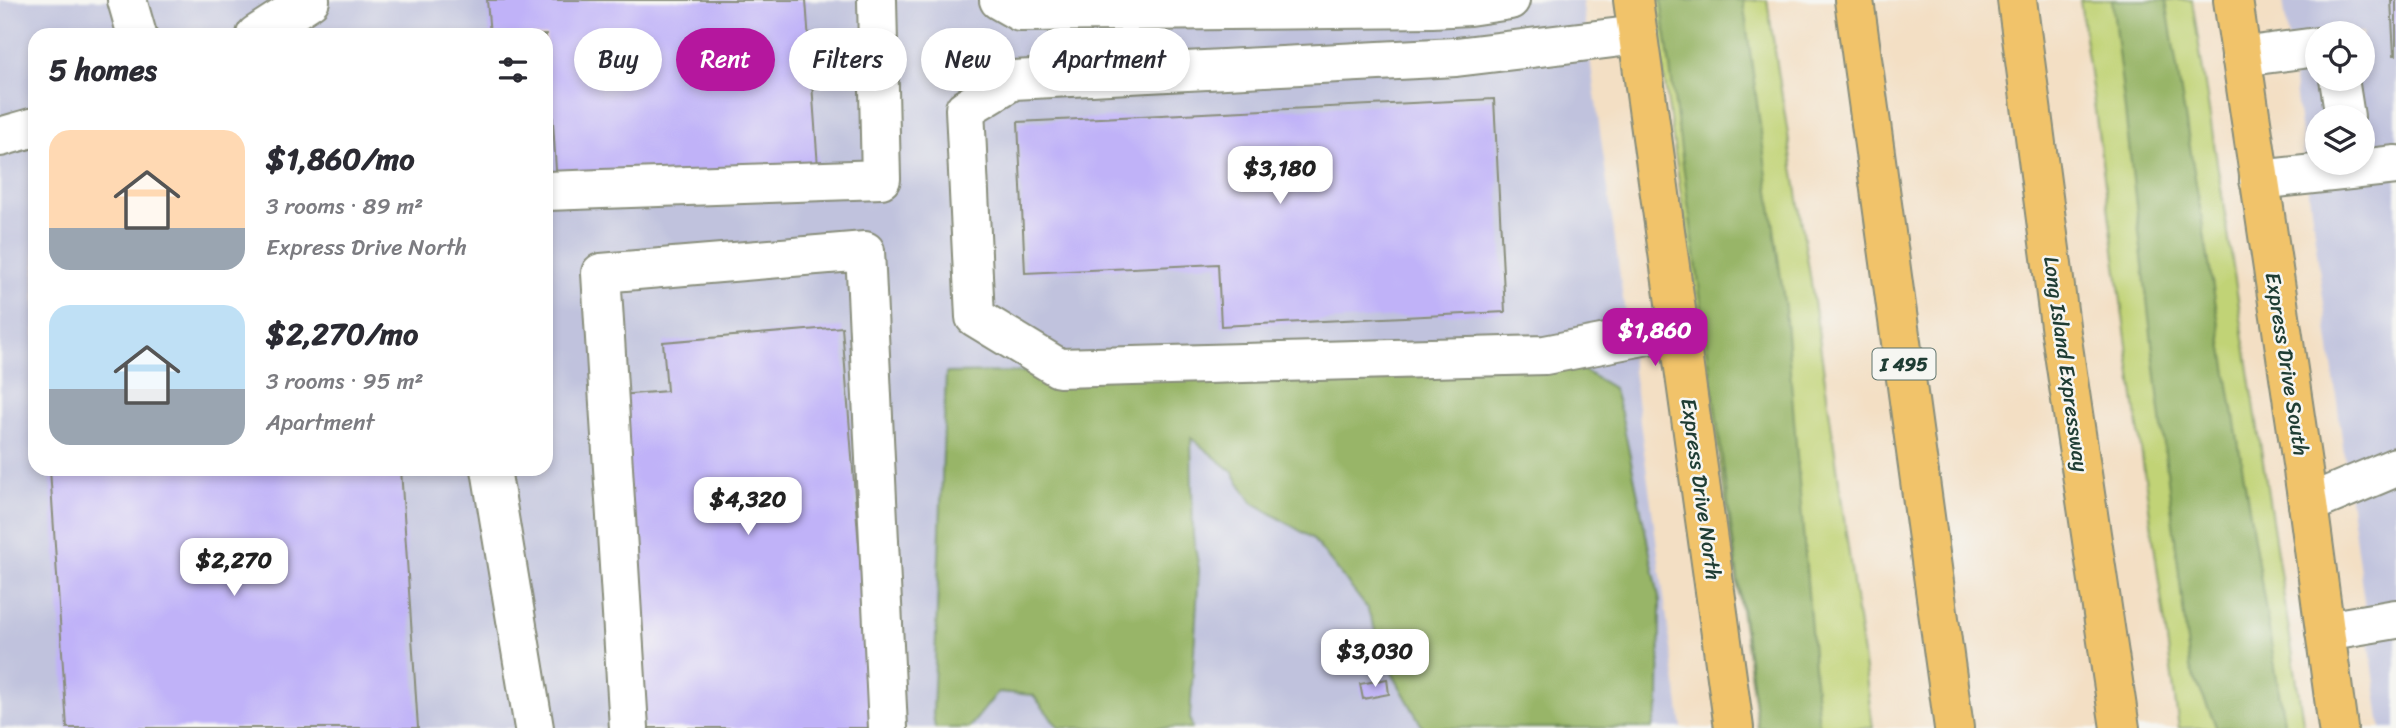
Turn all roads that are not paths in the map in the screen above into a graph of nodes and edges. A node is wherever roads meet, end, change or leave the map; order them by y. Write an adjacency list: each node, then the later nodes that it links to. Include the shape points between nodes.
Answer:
1 (127, 0): 10 (street)
2 (877, 0): 20 (street, via 881,179)
3 (999, 0): 4 (street, via 1020,12 1432,8)
4 (1509, 0)
5 (2017, 0): 32 (main road, Long Island Expressway)
6 (2233, 0): 13 (main road, Express Drive South)
7 (1854, 2): 31 (main road, I 495)
8 (304, 16): 11 (street)
9 (1636, 18): 21 (main road, Express Drive North); 21 (street, via 1456,57 1013,79 965,109 975,317 1059,368 1545,355)
10 (135, 28)
11 (274, 28)
12 (2305, 49): 13 (street)
13 (2241, 57): 19 (main road, Express Drive South)
14 (28, 129): 15 (street)
15 (0, 137)
16 (2375, 165): 17 (street)
17 (2396, 165)
18 (2305, 173): 19 (street)
19 (2259, 180): 24 (main road, Express Drive South)
20 (553, 191)
21 (1679, 329): 30 (main road, Express Drive North)
22 (2396, 467): 24 (street)
23 (492, 476): 27 (street)
24 (2308, 504): 26 (main road, Express Drive South)
25 (2396, 619): 26 (street)
26 (2325, 631): 33 (main road, Express Drive South)
27 (534, 728)
28 (629, 728): 29 (street, via 601,273 864,251)
29 (888, 728)
30 (1734, 728)
31 (1954, 728)
32 (2120, 728)
33 (2338, 728)

